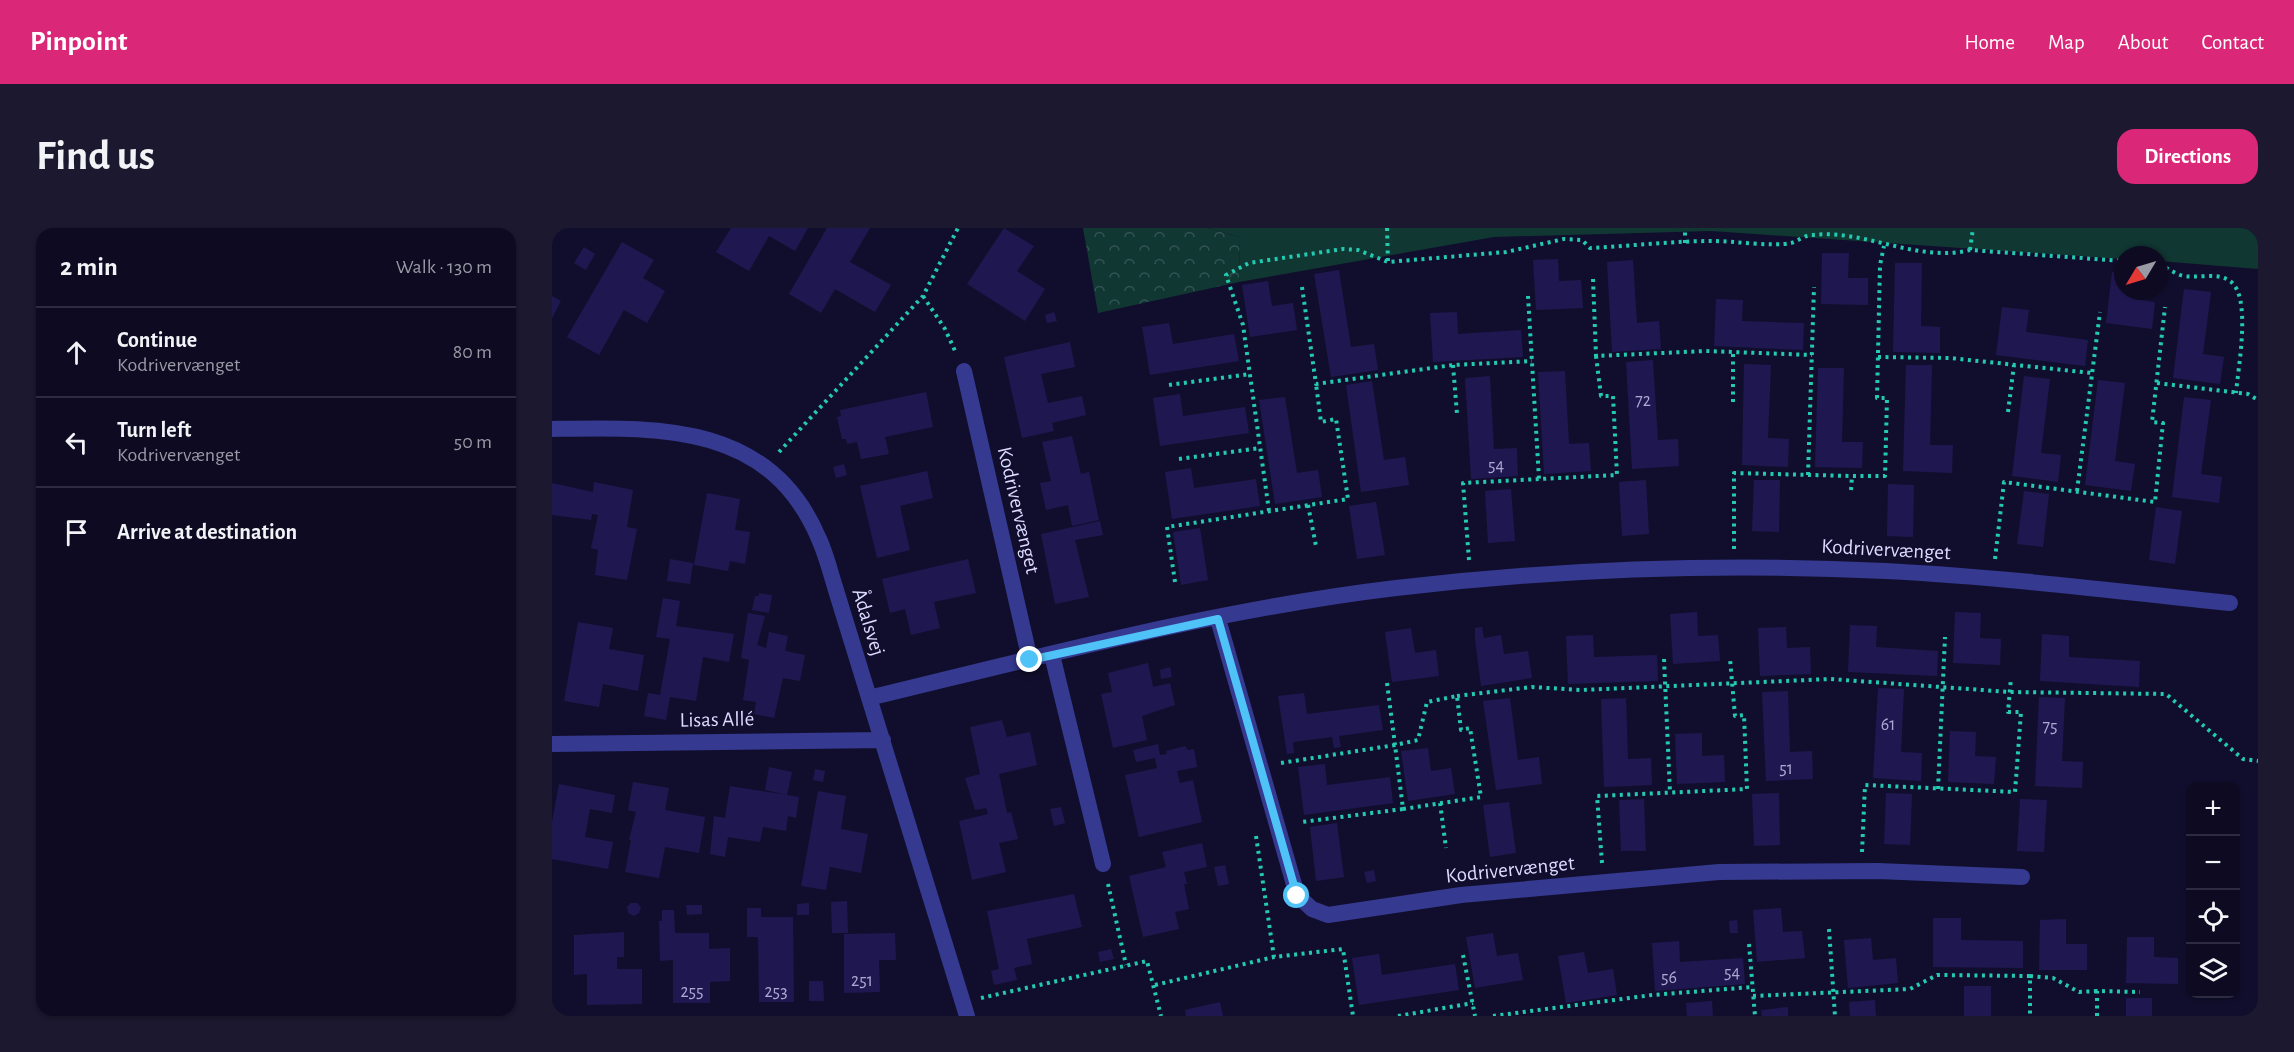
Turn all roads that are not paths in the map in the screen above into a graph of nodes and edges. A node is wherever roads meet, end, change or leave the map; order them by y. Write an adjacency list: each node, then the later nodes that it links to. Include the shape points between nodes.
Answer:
1 (964, 370): 6 (street, Kodrivervænget)
2 (552, 429): 7 (street, Ådalsvej, via 671,431 706,438 742,452 765,468 795,498 819,538)
3 (2230, 603): 4 (street, Kodrivervænget, via 1993,578 1734,568 1471,581 1325,598)
4 (1218, 619): 5 (street, Kodrivervænget); 11 (street, Kodrivervænget, via 1297,896 1312,909 1328,915 1461,895 1719,872 1862,871)
5 (1052, 655): 6 (street, Kodrivervænget); 10 (street)
6 (1030, 660): 7 (street, Kodrivervænget)
7 (869, 698): 8 (street, Ådalsvej)
8 (883, 740): 9 (street, Lisas Allé); 12 (street, Ådalsvej)
9 (552, 744)
10 (1103, 864)
11 (2022, 877)
12 (965, 1009)

